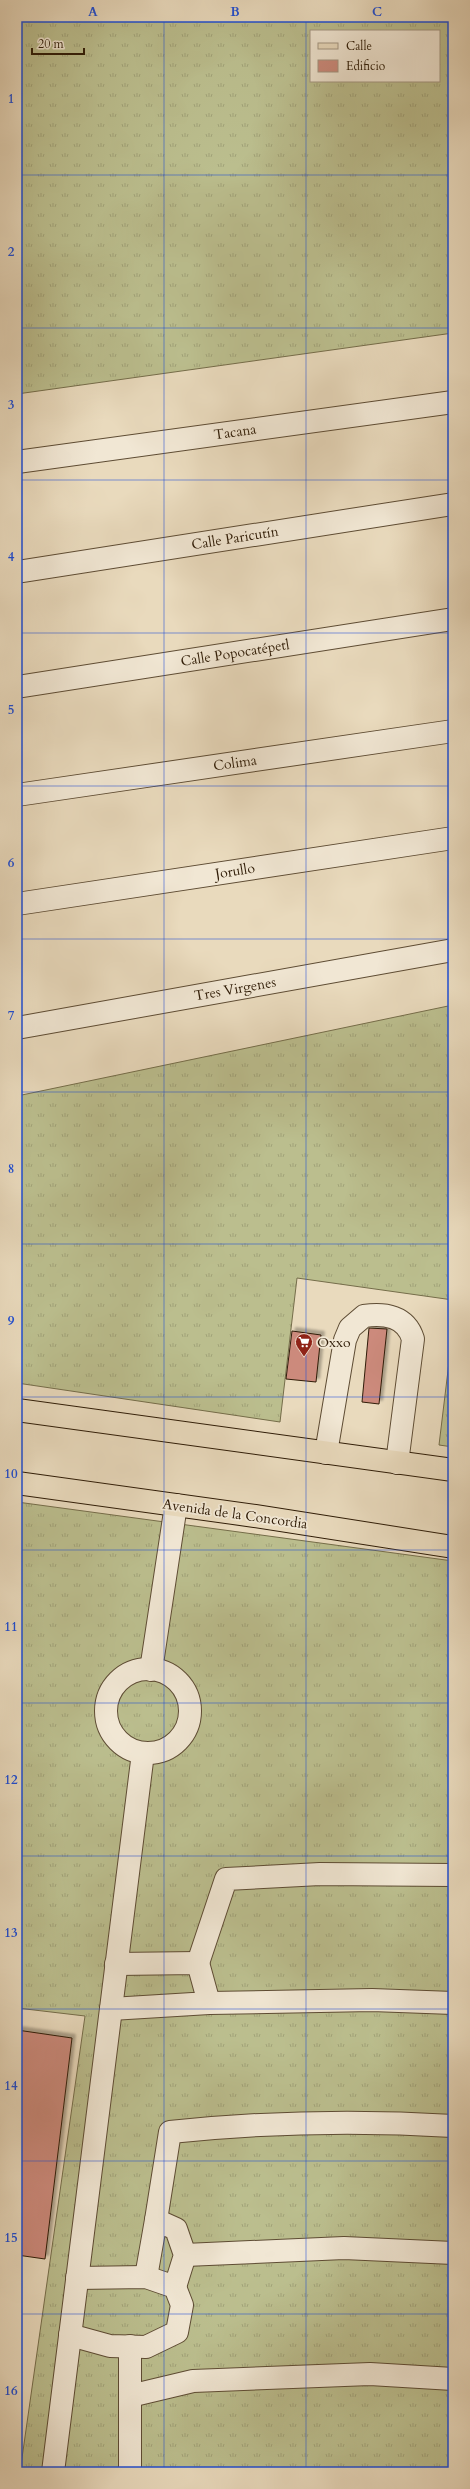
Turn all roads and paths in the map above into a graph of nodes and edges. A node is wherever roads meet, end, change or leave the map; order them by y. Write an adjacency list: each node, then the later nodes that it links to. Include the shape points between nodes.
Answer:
1 (453, 402): 2 (street, Tacana)
2 (17, 462)
3 (453, 504): 4 (street, Calle Paricutín)
4 (17, 572)
5 (453, 619): 6 (street, Calle Popocatépetl)
6 (17, 687)
7 (453, 731): 8 (street, Colima)
8 (17, 796)
9 (453, 838): 10 (street, Jorullo)
10 (17, 904)
11 (453, 950): 12 (street, Tres Virgenes)
12 (17, 1028)
13 (17, 1410): 14 (main road)
14 (326, 1453): 15 (main road); 15 (street, via 345,1340 350,1328 364,1316 388,1316 400,1319 413,1338)
15 (397, 1463): 16 (main road)
16 (453, 1470)
17 (17, 1483): 18 (main road, Avenida de la Concordia)
18 (176, 1505): 19 (main road, Avenida de la Concordia); 20 (street)
19 (453, 1547)
20 (151, 1670): 21 (street, via 137,1671 124,1677 114,1687 108,1700 106,1714 110,1728 118,1740 129,1749); 21 (street, via 164,1673 176,1680 189,1702 190,1716 187,1728 174,1744 156,1753)
21 (143, 1753): 24 (street)
22 (453, 1875): 23 (street, via 320,1874 226,1879)
23 (198, 1963): 24 (street); 25 (street)
24 (116, 1964): 27 (street)
25 (210, 2003): 26 (street, via 372,2000); 27 (street)
26 (453, 2003)
27 (111, 2009): 33 (street)
28 (453, 2126): 29 (street, via 404,2122 250,2124 170,2132)
29 (156, 2220): 31 (street, via 176,2229); 32 (street)
30 (453, 2253): 31 (street, via 344,2248)
31 (185, 2255): 34 (street)
32 (146, 2277): 33 (street); 34 (street)
33 (77, 2278): 35 (street)
34 (175, 2287): 36 (street, via 182,2305 177,2332 146,2347)
35 (70, 2335): 36 (street, via 110,2346); 39 (street)
36 (130, 2346): 38 (street)
37 (453, 2379): 38 (street, via 370,2374 193,2381)
38 (130, 2396): 40 (street)
39 (52, 2472)
40 (130, 2472)

